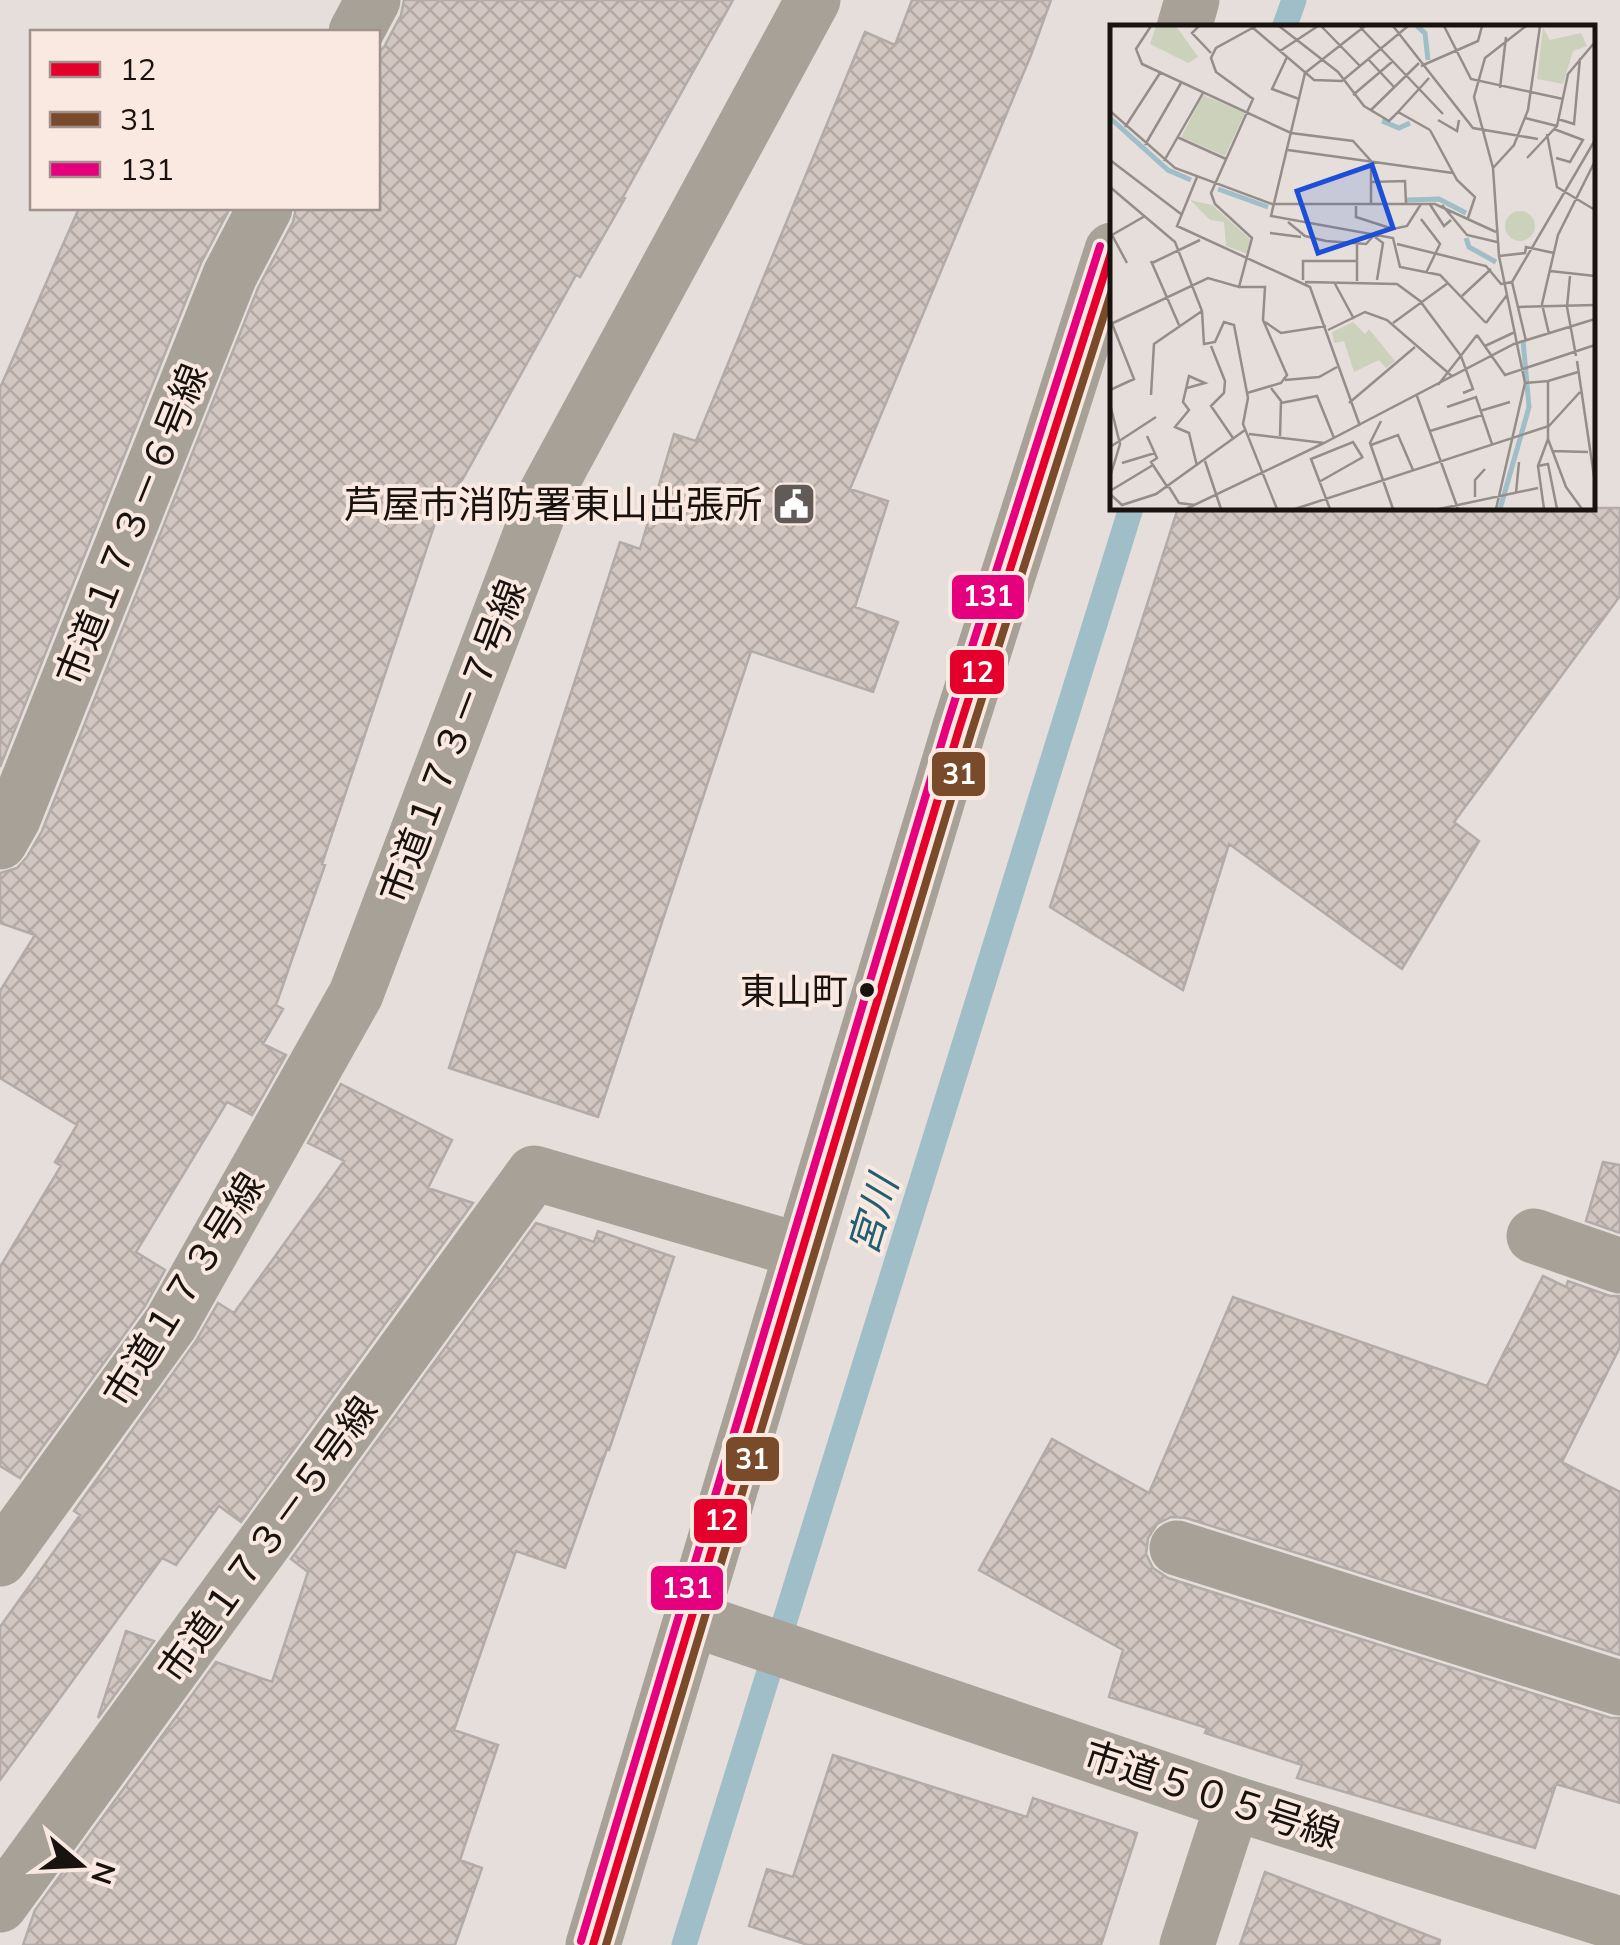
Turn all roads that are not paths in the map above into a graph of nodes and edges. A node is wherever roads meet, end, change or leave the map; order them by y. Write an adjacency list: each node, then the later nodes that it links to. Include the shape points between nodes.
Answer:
1 (372, 0): 5 (street)
2 (813, 0): 9 (street, 市道１７３－７号線, via 546,492 356,994)
3 (1192, 0): 4 (street)
4 (1185, 25)
5 (357, 30)
6 (265, 210): 8 (street, 市道１７３－６号線, via 230,276)
7 (1110, 256): 11 (street)
8 (0, 842)
9 (319, 1060): 13 (street, 市道１７３号線, via 171,1323)
10 (1534, 1236): 12 (street)
11 (802, 1251): 15 (street); 18 (street, 市道１７３－５号線, via 534,1173)
12 (1620, 1266)
13 (8, 1531)
14 (1177, 1548): 16 (street)
15 (692, 1619): 17 (street, 市道５０５号線); 20 (street)
16 (1620, 1688)
17 (1233, 1803): 19 (street, 市道５０５号線); 21 (street)
18 (0, 1905)
19 (1620, 1924)
20 (593, 1945)
21 (1187, 1945)

